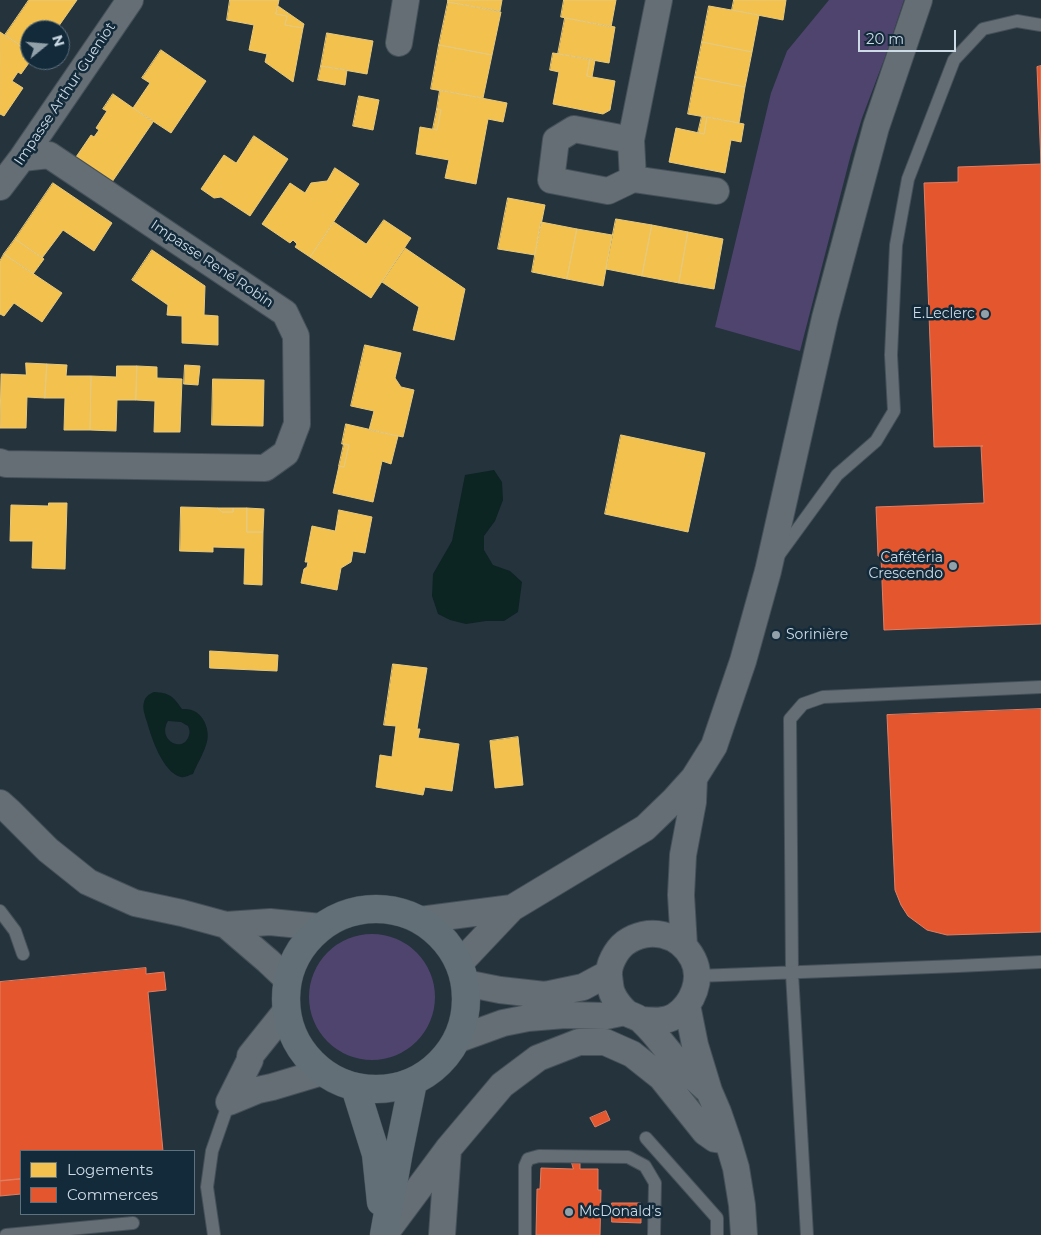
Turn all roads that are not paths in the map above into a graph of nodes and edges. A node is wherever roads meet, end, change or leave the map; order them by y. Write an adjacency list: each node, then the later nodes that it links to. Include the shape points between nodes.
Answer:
1 (130, 0): 8 (street, Impasse Arthur Gueniot)
2 (406, 0): 6 (street)
3 (659, 0): 7 (street)
4 (919, 0): 13 (street, via 876,127 825,318)
5 (1041, 25): 13 (lane, via 1017,21 983,28 954,60 908,179 896,245 891,355 894,411 876,441 837,475)
6 (399, 43)
7 (631, 140): 9 (street); 9 (street, via 574,129 556,140 551,180 608,191)
8 (22, 158): 10 (street, Impasse Arthur Gueniot); 12 (street, Impasse René Robin, via 49,155 285,313 296,336 297,424 286,453 265,468)
9 (633, 179): 11 (street)
10 (0, 188)
11 (716, 191)
12 (0, 462)
13 (768, 571): 15 (street, via 743,661 714,746)
14 (1041, 687): 27 (lane, via 823,697 804,704 790,719)
15 (694, 778): 17 (street, via 645,828); 22 (street, via 683,855)
16 (3, 812): 20 (street, via 88,882 135,903)
17 (512, 908): 19 (street); 25 (street)
18 (0, 911): 23 (lane, via 15,930)
19 (420, 920): 21 (street, via 396,910 370,908 344,914); 25 (street, via 443,939)
20 (226, 925): 21 (street, via 270,922); 29 (street)
21 (321, 927): 29 (street, via 294,960)
22 (684, 946): 26 (street, via 670,936 638,935 624,944 614,957); 28 (street, via 694,960)
23 (23, 954)
24 (1041, 962): 27 (lane)
25 (462, 973): 26 (street, via 500,990 545,995 583,987); 33 (street, via 465,1012)
26 (609, 973): 32 (street, via 612,994)
27 (792, 973): 28 (lane); 51 (lane)
28 (697, 976): 30 (street, via 695,992)
29 (287, 980): 31 (street)
30 (687, 1005): 32 (street, via 675,1016 659,1021); 37 (street)
31 (286, 1011): 34 (street, via 293,1034 305,1055); 38 (street, via 250,1056)
32 (634, 1016): 33 (street, via 528,1018 503,1023); 37 (street)
33 (456, 1040): 35 (street, via 438,1064)
34 (322, 1072): 36 (street); 38 (street, via 258,1090)
35 (413, 1082): 36 (street, via 384,1089); 45 (street)
36 (355, 1087): 45 (street, via 376,1154)
37 (709, 1091): 40 (street)
38 (229, 1102): 44 (lane, via 212,1151 207,1187)
39 (646, 1138): 49 (lane, via 717,1218)
40 (728, 1141): 41 (street, via 715,1139 704,1132 661,1077 632,1054 605,1042 579,1042 538,1058 502,1085); 50 (street, via 736,1168)
41 (448, 1149): 45 (street); 46 (street)
42 (133, 1223): 43 (lane)
43 (6, 1235)
44 (214, 1235)
45 (384, 1235)
46 (442, 1235)
47 (525, 1235): 48 (lane, via 525,1166 528,1159 539,1156 628,1157 645,1166 655,1183)
48 (654, 1235)
49 (718, 1235)
50 (744, 1235)
51 (807, 1235)

